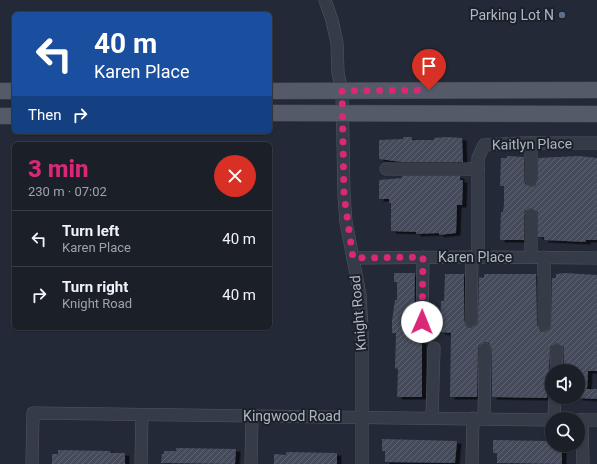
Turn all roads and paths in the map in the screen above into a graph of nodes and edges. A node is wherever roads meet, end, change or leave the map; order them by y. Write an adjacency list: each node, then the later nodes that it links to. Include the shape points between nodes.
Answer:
1 (325, 0): 6 (street, Knight Road, via 337,43 338,73)
2 (597, 90): 6 (main road)
3 (0, 91): 4 (main road)
4 (12, 91)
5 (272, 91): 6 (main road)
6 (342, 91): 8 (street, Knight Road)
7 (272, 113): 8 (main road)
8 (342, 114): 9 (main road); 22 (street, Knight Road, via 344,195)
9 (597, 114)
10 (0, 116): 11 (main road)
11 (12, 116)
12 (531, 143): 13 (street, Kaitlyn Place); 15 (street, Kaitlyn Place, via 484,145 478,158); 16 (street)
13 (597, 143)
14 (386, 169): 15 (street)
15 (478, 169): 19 (street, Kaitlyn Place)
16 (531, 180)
17 (531, 215): 20 (street)
18 (423, 257): 19 (street, Karen Place); 22 (street, Karen Place); 25 (street)
19 (475, 257): 20 (street, Karen Place); 24 (street, Kaitlyn Place)
20 (531, 257): 21 (street, Karen Place)
21 (544, 257): 23 (street, Karen Place); 26 (street)
22 (353, 258): 33 (street, Knight Road, via 360,295)
23 (597, 258)
24 (471, 321)
25 (422, 322)
26 (544, 325)
27 (434, 348): 34 (street)
28 (485, 349): 35 (street)
29 (557, 350): 30 (street)
30 (556, 364)
31 (142, 415): 32 (street, Kingwood Road); 40 (street, Kingwood Road, via 32,413); 41 (street)
32 (252, 416): 33 (street, Kingwood Road); 42 (street)
33 (362, 416): 34 (street, Kingwood Road); 43 (street, Knight Road)
34 (432, 417): 35 (street, Kingwood Road)
35 (478, 418): 36 (street, Kingwood Road); 44 (street)
36 (545, 419)
37 (585, 420): 38 (street)
38 (597, 420)
39 (582, 452): 45 (street)
40 (32, 464)
41 (141, 464)
42 (251, 464)
43 (362, 464)
44 (472, 464)
45 (583, 464)

